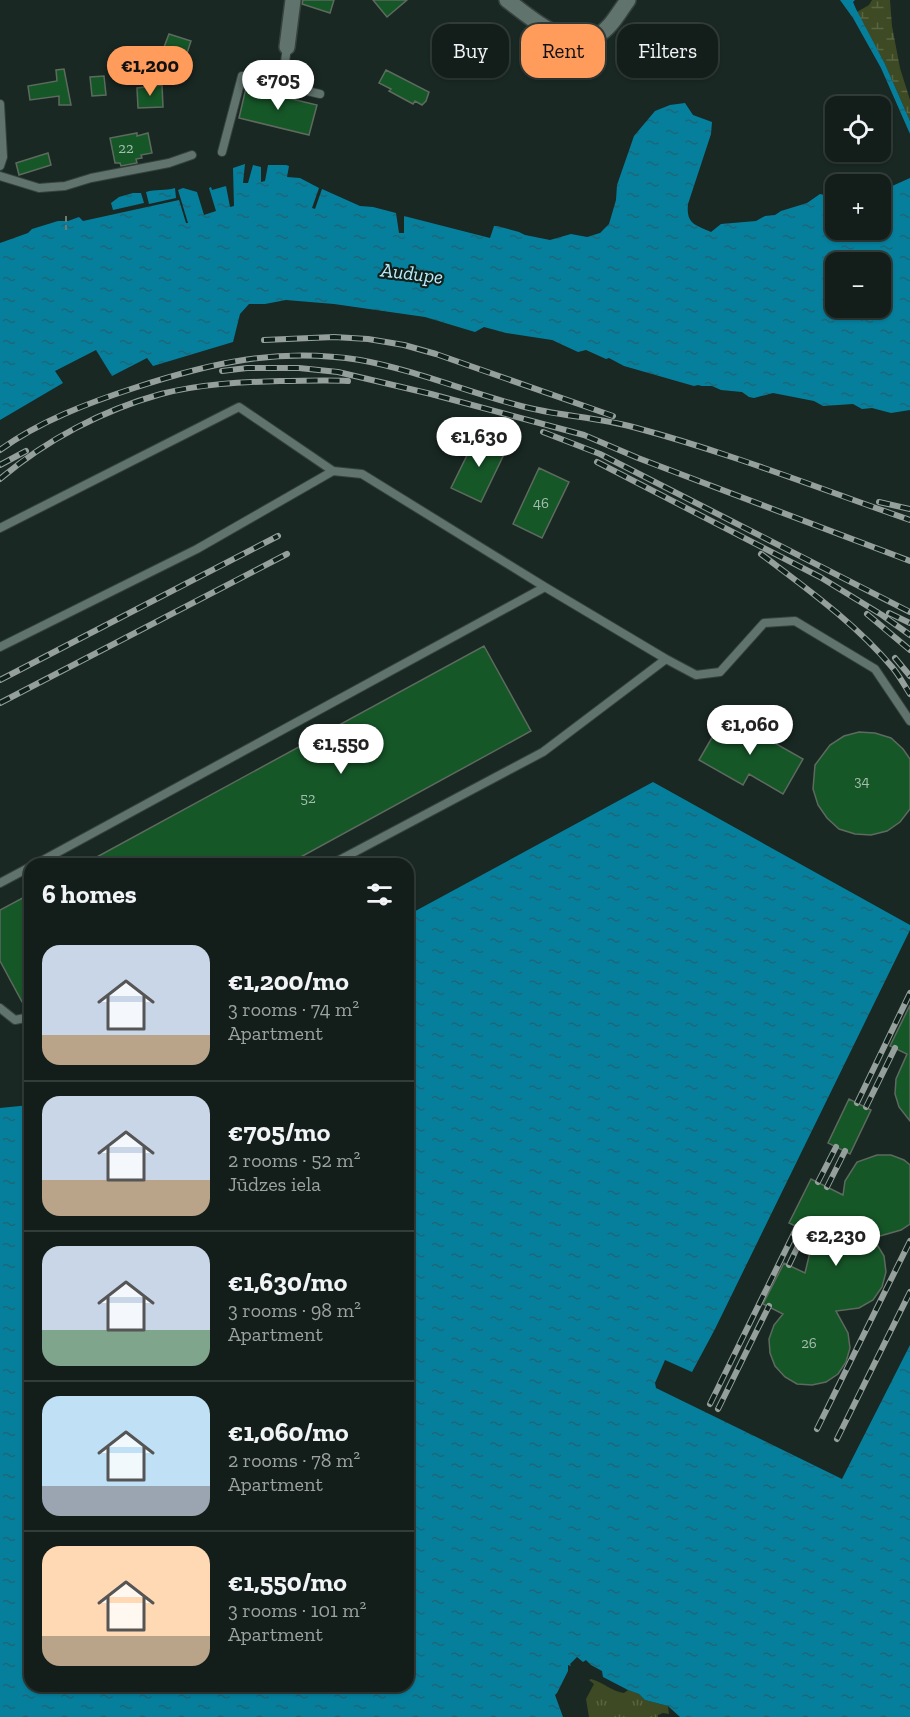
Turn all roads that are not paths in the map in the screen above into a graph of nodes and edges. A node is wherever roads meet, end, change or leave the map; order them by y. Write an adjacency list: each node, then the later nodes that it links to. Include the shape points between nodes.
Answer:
1 (293, 0): 4 (street)
2 (507, 0): 3 (street, via 563,38 582,39 597,36 610,25)
3 (628, 0)
4 (287, 46): 5 (lane)
5 (282, 84): 6 (lane); 8 (lane, via 242,76)
6 (320, 94)
7 (0, 104): 10 (lane)
8 (222, 152)
9 (192, 155): 11 (lane, via 65,186 39,188)
10 (0, 166)
11 (0, 176)
12 (333, 471): 13 (lane, via 239,407); 14 (lane, via 362,474); 15 (lane, via 196,549)
13 (0, 528)
14 (545, 587): 16 (lane); 18 (lane)
15 (0, 647)
16 (666, 659): 17 (lane, via 696,675 720,672 764,623 795,621 875,669); 19 (lane, via 543,752)
17 (910, 721)
18 (47, 858)
19 (343, 858)
20 (24, 870): 21 (lane)
21 (0, 883)
22 (0, 1008): 23 (lane, via 15,1020)
23 (24, 1018)

